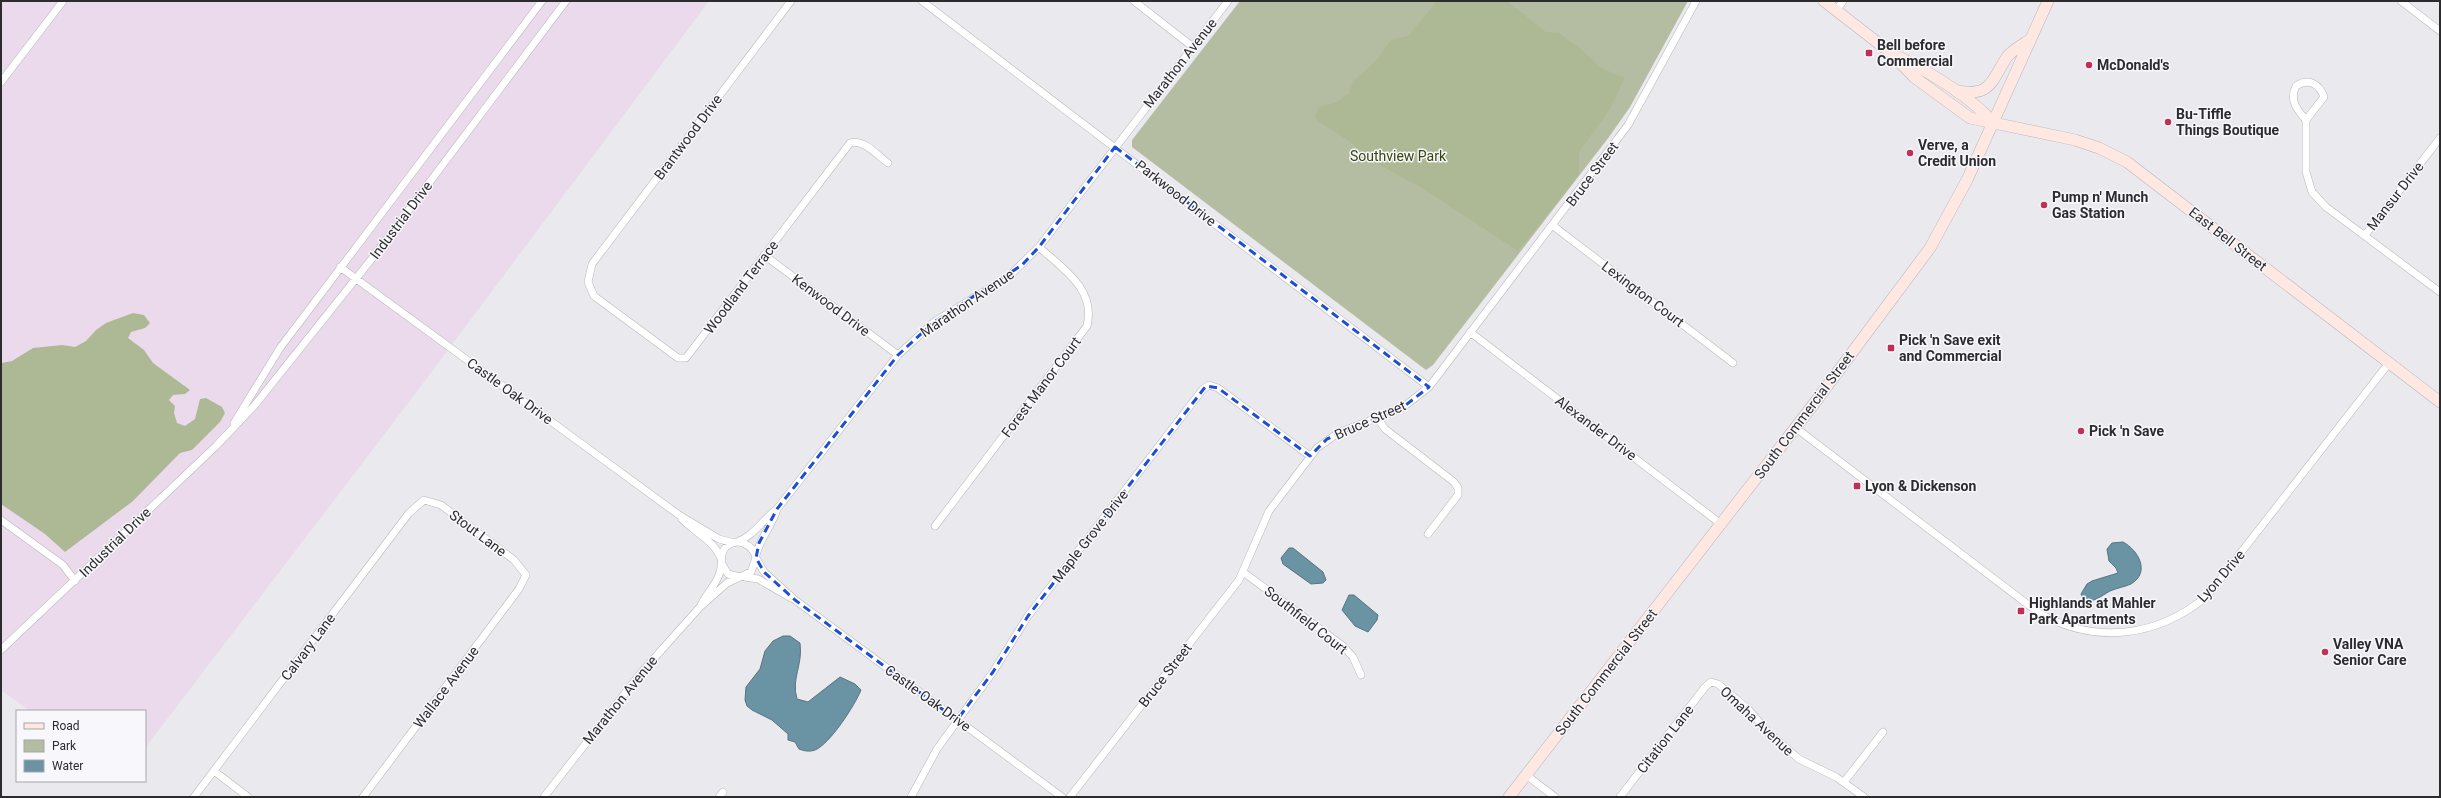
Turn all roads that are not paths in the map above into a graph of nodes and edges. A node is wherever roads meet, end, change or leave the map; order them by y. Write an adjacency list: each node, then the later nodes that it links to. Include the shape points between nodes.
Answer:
1 (63, 1): 18 (street)
2 (542, 1): 29 (street, Industrial Drive)
3 (566, 1): 31 (street, Industrial Drive)
4 (791, 1): 30 (street, Brantwood Drive, via 592,264)
5 (922, 1): 23 (street, Parkwood Drive)
6 (1134, 1): 16 (street)
7 (1228, 1): 16 (street, Marathon Avenue)
8 (1696, 1): 25 (street, Bruce Street, via 1636,113)
9 (1824, 1): 13 (main road)
10 (1843, 1): 13 (street)
11 (2048, 1): 15 (main road, South Commercial Street)
12 (2401, 1): 14 (street)
13 (1836, 10): 17 (main road)
14 (2440, 31)
15 (2031, 38): 19 (main road, via 2008,56 1990,85 1973,92); 21 (main road, South Commercial Street)
16 (1192, 47): 23 (street, Marathon Avenue)
17 (1891, 53): 19 (main road); 21 (main road, East Bell Street, via 1914,77 1970,118)
18 (1, 82)
19 (1956, 91): 21 (main road, via 1979,107)
20 (2306, 120): 20 (street, via 2324,97 2318,87 2307,81 2296,86 2293,99 2296,108); 26 (street, via 2306,172 2312,192 2326,206)
21 (1994, 123): 36 (main road, East Bell Street, via 2075,140 2127,162); 40 (main road, South Commercial Street, via 1930,248)
22 (2440, 138): 26 (street, Mansur Drive)
23 (1115, 147): 27 (street, Marathon Avenue); 37 (street, Parkwood Drive)
24 (888, 163): 28 (street, Woodland Terrace, via 862,144 855,141 850,143)
25 (1552, 225): 33 (street, Bruce Street); 35 (street, Lexington Court)
26 (2365, 235): 32 (street)
27 (1039, 247): 34 (street, Marathon Avenue, via 1008,277 934,322); 48 (street, Forest Manor Court, via 1074,279 1084,293 1089,309 1087,326)
28 (764, 255): 30 (street, Woodland Terrace, via 690,354 682,358 600,302 590,290); 34 (street, Kenwood Drive)
29 (340, 267): 31 (street, Castle Oak Drive); 41 (street, Industrial Drive, via 280,348)
30 (588, 274)
31 (356, 279): 41 (street, Industrial Drive, via 259,400); 45 (street, Castle Oak Drive)
32 (2440, 292)
33 (1470, 332): 37 (street, Bruce Street); 47 (street, Alexander Drive)
34 (898, 355): 44 (street, Marathon Avenue)
35 (1733, 363)
36 (2389, 363): 38 (main road, East Bell Street); 40 (street, Lyon Drive, via 2207,596 2171,620 2130,633 2108,634 2079,630 2039,613)
37 (1429, 387): 39 (street, Bruce Street, via 1402,408)
38 (2440, 402)
39 (1378, 419): 42 (street, Bruce Street, via 1327,439); 49 (street, via 1385,429 1454,482 1458,488 1458,495)
40 (1796, 428): 47 (main road, South Commercial Street)
41 (227, 434): 56 (street, Industrial Drive)
42 (1310, 456): 53 (street, Bruce Street, via 1269,511); 62 (street, Maple Grove Drive, via 1218,388 1213,385 1206,386 1028,616 993,672)
43 (424, 500): 54 (street, Stout Lane, via 441,505 514,560); 64 (street, Calvary Lane, via 409,513)
44 (777, 509): 50 (street, Marathon Avenue, via 767,516 750,536); 51 (street, Marathon Avenue, via 773,521 759,543)
45 (679, 515): 50 (street, Castle Oak Drive, via 719,539); 52 (street, Castle Oak Drive, via 713,545)
46 (1, 520): 56 (street, via 63,565)
47 (1721, 524): 65 (main road, South Commercial Street)
48 (935, 526)
49 (1428, 534)
50 (735, 543): 51 (street, via 748,545); 52 (street, via 725,549)
51 (756, 556): 55 (street, via 753,570); 57 (street, Castle Oak Drive, via 764,572)
52 (721, 561): 55 (street, via 728,574); 58 (street, Marathon Avenue, via 718,577)
53 (1243, 572): 60 (street, Southfield Court, via 1343,646 1353,656); 73 (street, Bruce Street)
54 (526, 575): 69 (street, Wallace Avenue, via 519,590)
55 (742, 577): 57 (street, Castle Oak Drive, via 761,580); 58 (street, Marathon Avenue, via 727,583)
56 (75, 581): 59 (street, Industrial Drive)
57 (795, 600): 62 (street, Castle Oak Drive)
58 (700, 607): 70 (street, Marathon Avenue, via 620,697)
59 (1, 650)
60 (1361, 674)
61 (1711, 682): 66 (street, Omaha Avenue, via 1718,684 1748,708 1769,733 1799,758); 76 (street, Citation Lane)
62 (957, 720): 71 (street, Maple Grove Drive, via 937,749); 72 (street, Castle Oak Drive)
63 (1883, 732): 66 (street)
64 (214, 771): 67 (street, Calvary Lane); 68 (street)
65 (1526, 775): 74 (main road, South Commercial Street); 75 (street)
66 (1844, 782): 77 (street, Omaha Avenue)
67 (194, 797)
68 (248, 797)
69 (363, 797)
70 (544, 797)
71 (911, 797)
72 (1062, 797)
73 (1070, 797)
74 (1509, 797)
75 (1555, 797)
76 (1620, 797)
77 (1864, 797)

